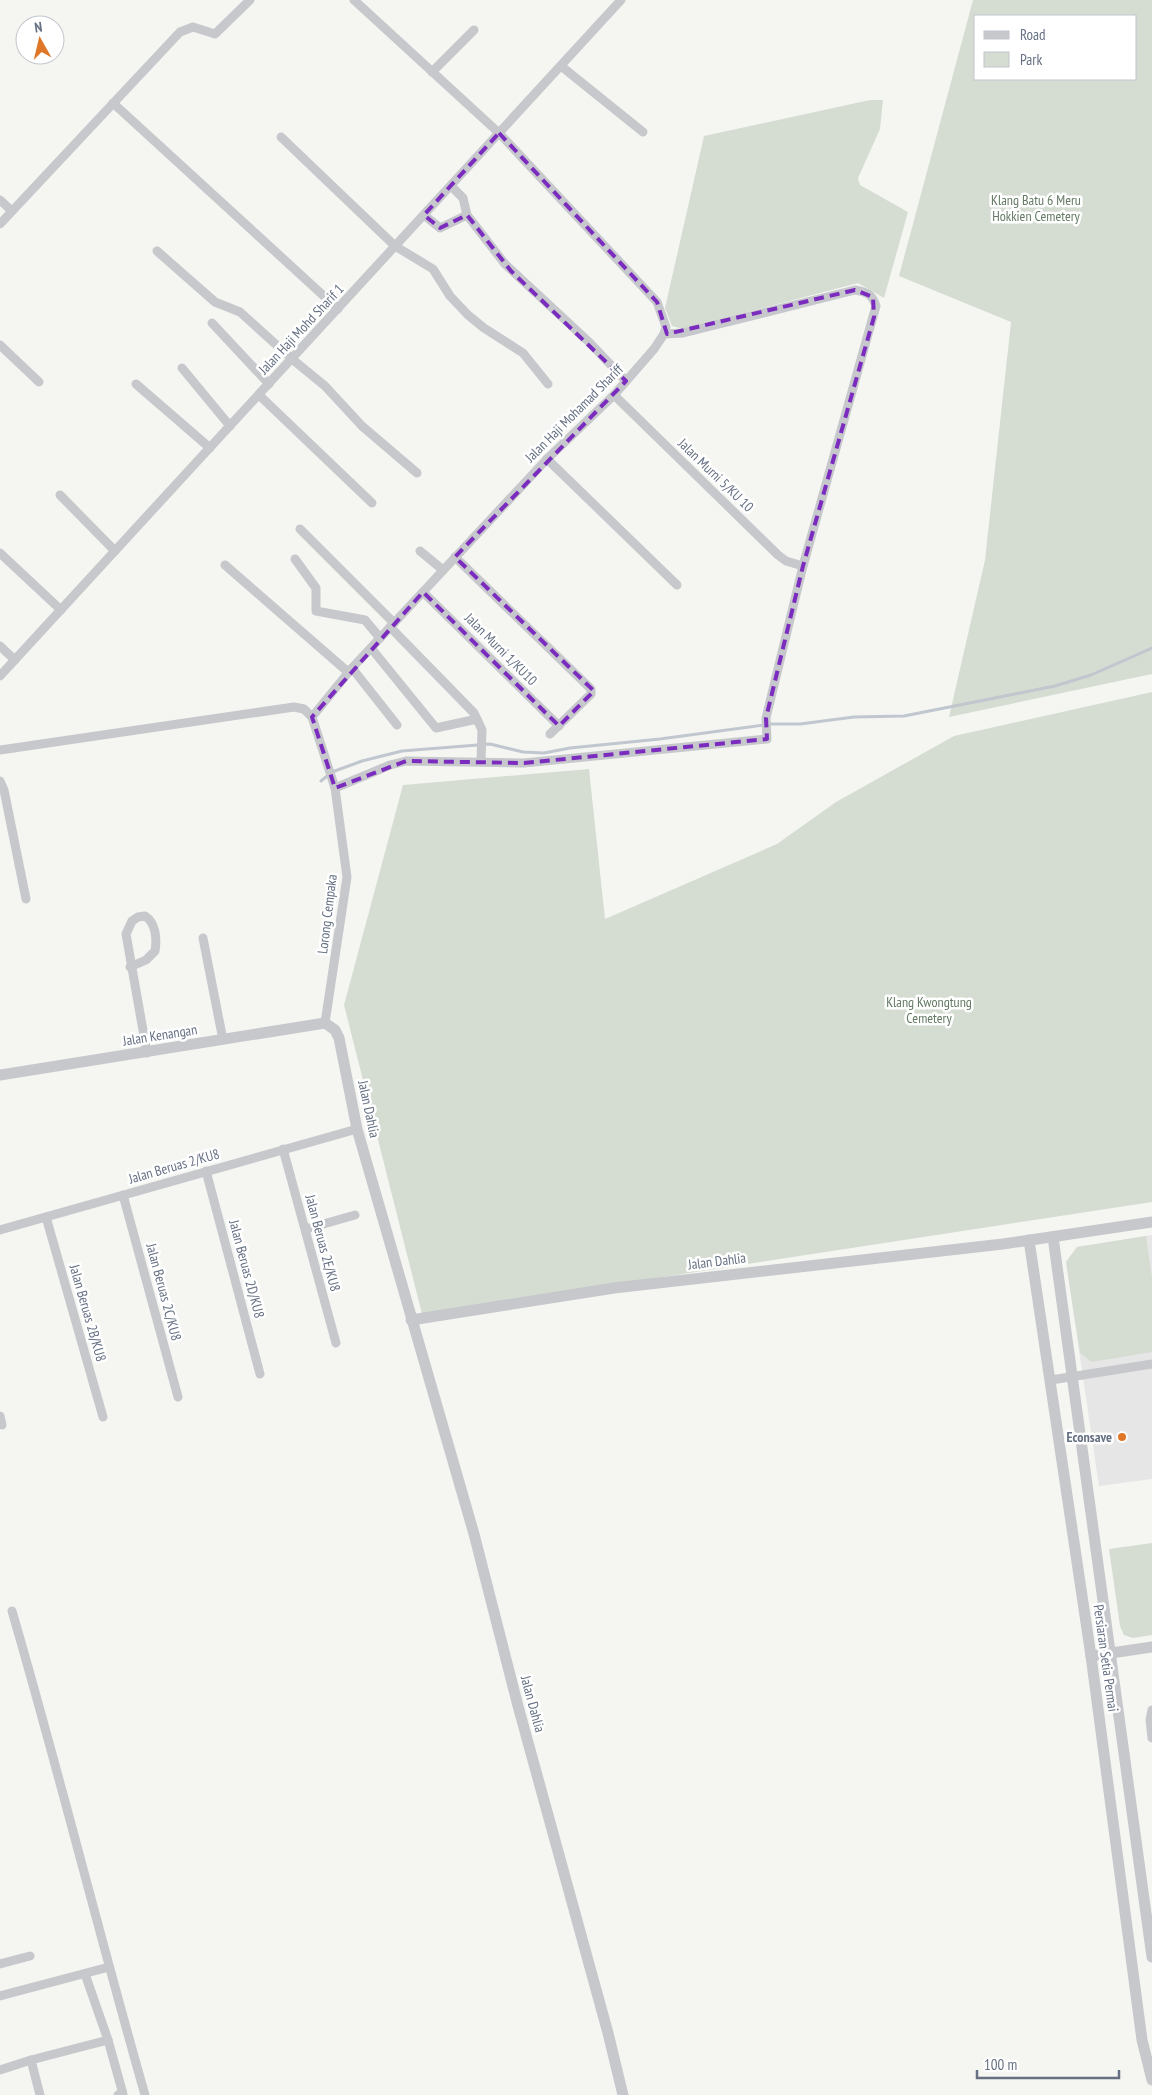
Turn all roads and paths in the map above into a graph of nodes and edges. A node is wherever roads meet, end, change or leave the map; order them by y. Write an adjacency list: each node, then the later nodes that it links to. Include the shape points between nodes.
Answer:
1 (250, 0): 7 (street, via 215,34 193,27 180,32)
2 (354, 0): 6 (street)
3 (622, 0): 5 (street, Jalan Haji Mohd Sharif 1)
4 (474, 30): 6 (street)
5 (560, 66): 8 (street); 9 (street, Jalan Haji Mohd Sharif 1)
6 (432, 72): 9 (street)
7 (113, 103): 13 (street); 19 (street)
8 (643, 132)
9 (499, 133): 11 (street, Jalan Haji Mohd Sharif 1); 21 (street, via 657,302 666,327)
10 (281, 138): 17 (street)
11 (451, 186): 14 (street, Jalan Haji Mohd Sharif 1); 15 (street, via 463,198)
12 (0, 200): 13 (street)
13 (12, 211): 16 (street)
14 (424, 215): 15 (street, via 440,228); 17 (street, Jalan Haji Mohd Sharif 1)
15 (467, 215): 25 (street, via 511,271 590,343)
16 (0, 224)
17 (395, 246): 19 (street, Jalan Haji Mohd Sharif 1); 29 (street, via 433,269 450,296 468,315 522,353)
18 (157, 251): 23 (street, via 215,302 240,312)
19 (338, 309): 23 (street, Jalan Haji Mohd Sharif 1)
20 (212, 323): 28 (street)
21 (664, 334): 25 (street, Jalan Haji Mohamad Shariff); 45 (street, via 683,334 837,293 855,290 873,297 876,306 874,318)
22 (0, 345): 26 (street)
23 (292, 359): 28 (street, Jalan Haji Mohd Sharif 1); 35 (street)
24 (182, 368): 32 (street)
25 (626, 381): 31 (street, Jalan Haji Mohamad Shariff)
26 (39, 382)
27 (136, 384): 33 (street)
28 (269, 384): 30 (street, Jalan Haji Mohd Sharif 1)
29 (548, 384)
30 (259, 395): 32 (street, Jalan Haji Mohd Sharif 1); 37 (street)
31 (614, 395): 34 (street, Jalan Haji Mohamad Shariff); 45 (street, Jalan Murni 5/KU 10, via 778,555)
32 (230, 426): 33 (street, Jalan Haji Mohd Sharif 1)
33 (210, 448): 39 (street, Jalan Haji Mohd Sharif 1)
34 (547, 459): 42 (street, Jalan Haji Mohamad Shariff); 47 (street)
35 (417, 473)
36 (60, 495): 39 (street)
37 (372, 503)
38 (300, 529): 50 (street)
39 (115, 551): 49 (street, Jalan Haji Mohd Sharif 1)
40 (420, 551): 46 (street)
41 (0, 554): 49 (street)
42 (455, 557): 46 (street, Jalan Haji Mohamad Shariff); 60 (street, via 592,689 591,694)
43 (295, 559): 51 (street, via 316,588 316,611 365,620)
44 (225, 565): 55 (street)
45 (803, 566): 63 (street, via 766,718 767,739 524,763)
46 (443, 570): 48 (street, Jalan Haji Mohamad Shariff)
47 (677, 585)
48 (423, 592): 50 (street, Jalan Haji Mohamad Shariff); 60 (street, Jalan Murni 1/KU10)
49 (61, 610): 54 (street, Jalan Haji Mohd Sharif 1)
50 (392, 625): 51 (street, Jalan Haji Mohamad Shariff); 58 (street)
51 (380, 638): 53 (street, Jalan Haji Mohamad Shariff)
52 (0, 646): 54 (street)
53 (371, 648): 55 (street, Jalan Haji Mohamad Shariff); 58 (street, via 436,728)
54 (15, 660): 56 (street, Jalan Haji Mohd Sharif 1)
55 (350, 670): 57 (street, Jalan Haji Mohamad Shariff); 59 (street)
56 (0, 676)
57 (312, 717): 62 (street, via 304,709 294,708); 64 (street, Lorong Cempaka)
58 (477, 720): 63 (street, via 482,730)
59 (397, 725)
60 (558, 726): 61 (street)
61 (550, 734)
62 (0, 750)
63 (481, 762): 64 (street, via 406,762)
64 (332, 779): 69 (street, Lorong Cempaka, via 347,877)
65 (0, 781): 66 (street)
66 (26, 899)
67 (204, 938): 70 (street)
68 (130, 967): 68 (street, via 126,934 132,921 145,916 154,928 155,951 146,960); 71 (street)
69 (326, 1023): 70 (street, Jalan Kenangan); 73 (street, Jalan Dahlia, via 340,1038)
70 (223, 1040): 71 (street, Jalan Kenangan)
71 (147, 1053): 72 (street, Jalan Kenangan)
72 (0, 1075)
73 (357, 1129): 74 (street, Jalan Beruas 2/KU8); 84 (street, Jalan Dahlia)
74 (283, 1149): 75 (street, Jalan Beruas 2/KU8); 80 (street, Jalan Beruas 2E/KU8)
75 (206, 1171): 76 (street, Jalan Beruas 2/KU8); 87 (street, Jalan Beruas 2D/KU8)
76 (123, 1195): 78 (street, Jalan Beruas 2/KU8); 90 (street, Jalan Beruas 2C/KU8)
77 (355, 1215): 80 (street)
78 (46, 1217): 81 (street, Jalan Beruas 2/KU8); 91 (street, Jalan Beruas 2B/KU8)
79 (1152, 1222): 82 (street, Jalan Dahlia)
80 (306, 1229): 85 (street, Jalan Beruas 2E/KU8)
81 (0, 1230)
82 (1053, 1237): 83 (street, Jalan Dahlia); 88 (street, Persiaran Setia Permai)
83 (1029, 1240): 84 (street, Jalan Dahlia, via 614,1288); 89 (street, Persiaran Setia Permai)
84 (411, 1320): 111 (street, Jalan Dahlia, via 474,1534)
85 (336, 1343)
86 (1152, 1364): 88 (street)
87 (260, 1374)
88 (1073, 1376): 89 (street); 94 (street, Persiaran Setia Permai)
89 (1051, 1380): 95 (street, Persiaran Setia Permai)
90 (178, 1397)
91 (103, 1417)
92 (12, 1611): 101 (street, via 54,1754)
93 (1152, 1647): 94 (street)
94 (1111, 1653): 95 (street); 99 (street, Persiaran Setia Permai)
95 (1091, 1656): 107 (street, Persiaran Setia Permai, via 1142,2040)
96 (1152, 1710): 97 (street)
97 (1152, 1738)
98 (30, 1956): 100 (street)
99 (1152, 1956)
100 (0, 1964)
101 (109, 1967): 102 (street); 110 (street)
102 (85, 1974): 103 (street); 104 (street)
103 (0, 1996)
104 (108, 2040): 105 (street); 108 (street)
105 (31, 2060): 106 (street); 109 (street)
106 (0, 2070)
107 (1152, 2080)
108 (121, 2094)
109 (40, 2095)
110 (146, 2095)
111 (623, 2095)

